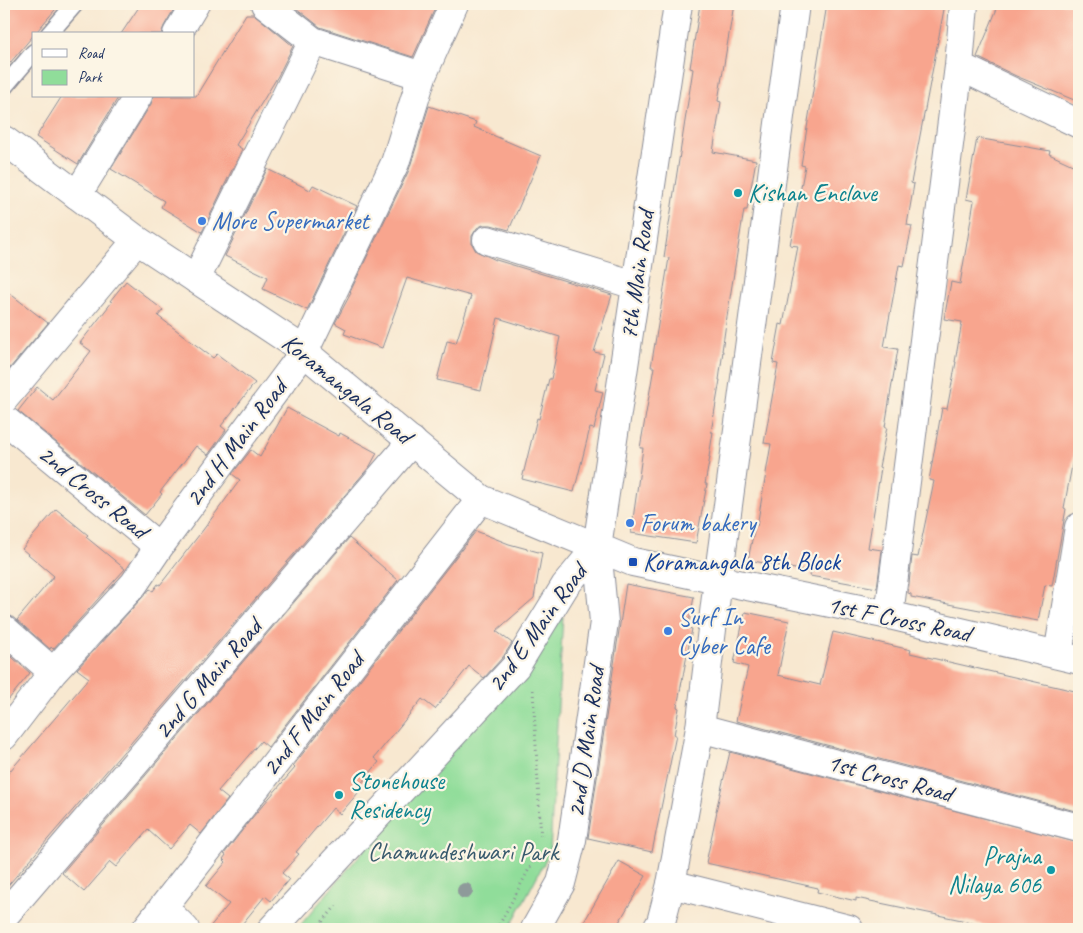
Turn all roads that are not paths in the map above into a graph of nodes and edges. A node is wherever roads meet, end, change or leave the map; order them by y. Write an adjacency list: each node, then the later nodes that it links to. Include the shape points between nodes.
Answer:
1 (75, 4): 8 (lane)
2 (196, 4): 9 (street)
3 (265, 4): 10 (street)
4 (454, 4): 13 (street, 2nd H Main Road)
5 (678, 4): 22 (street, 7th Main Road)
6 (795, 4): 31 (street)
7 (964, 4): 12 (street)
8 (51, 32)
9 (178, 32)
10 (313, 41): 13 (street); 21 (street)
11 (32, 54): 14 (lane)
12 (959, 66): 16 (street); 32 (street)
13 (422, 76): 23 (street, 2nd H Main Road, via 395,163)
14 (4, 87)
15 (137, 98): 18 (street)
16 (1079, 124)
17 (4, 140): 18 (street, Koramangala Road)
18 (77, 195): 19 (street, Koramangala Road)
19 (137, 240): 21 (street, Koramangala Road); 24 (street)
20 (487, 240): 22 (street)
21 (196, 279): 23 (street, Koramangala Road)
22 (635, 286): 30 (street, 7th Main Road)
23 (304, 352): 26 (street, Koramangala Road); 29 (street, 2nd H Main Road)
24 (4, 399)
25 (4, 419): 29 (street, 2nd Cross Road)
26 (412, 442): 27 (street, Koramangala Road); 41 (street, 2nd G Main Road)
27 (481, 499): 30 (street, Koramangala Road); 40 (street, 2nd F Main Road)
28 (1079, 527): 34 (street)
29 (159, 547): 35 (street, 2nd H Main Road, via 134,584)
30 (596, 547): 31 (street, Koramangala Road, via 633,562); 45 (street, 2nd E Main Road, via 565,586 516,666); 46 (street, 2nd D Main Road, via 604,622 572,840 561,883)
31 (718, 580): 32 (street, 1st F Cross Road); 36 (street)
32 (890, 616): 34 (street, 1st F Cross Road)
33 (4, 629): 35 (street)
34 (1068, 657)
35 (54, 672): 37 (street, 2nd H Main Road)
36 (700, 728): 38 (street, 1st Cross Road); 39 (street)
37 (4, 736)
38 (1079, 828)
39 (671, 884): 42 (street); 47 (street)
40 (163, 907): 43 (street, 2nd F Main Road); 44 (street)
41 (4, 916)
42 (836, 928)
43 (146, 929)
44 (185, 929)
45 (272, 929)
46 (535, 929)
47 (658, 929)

